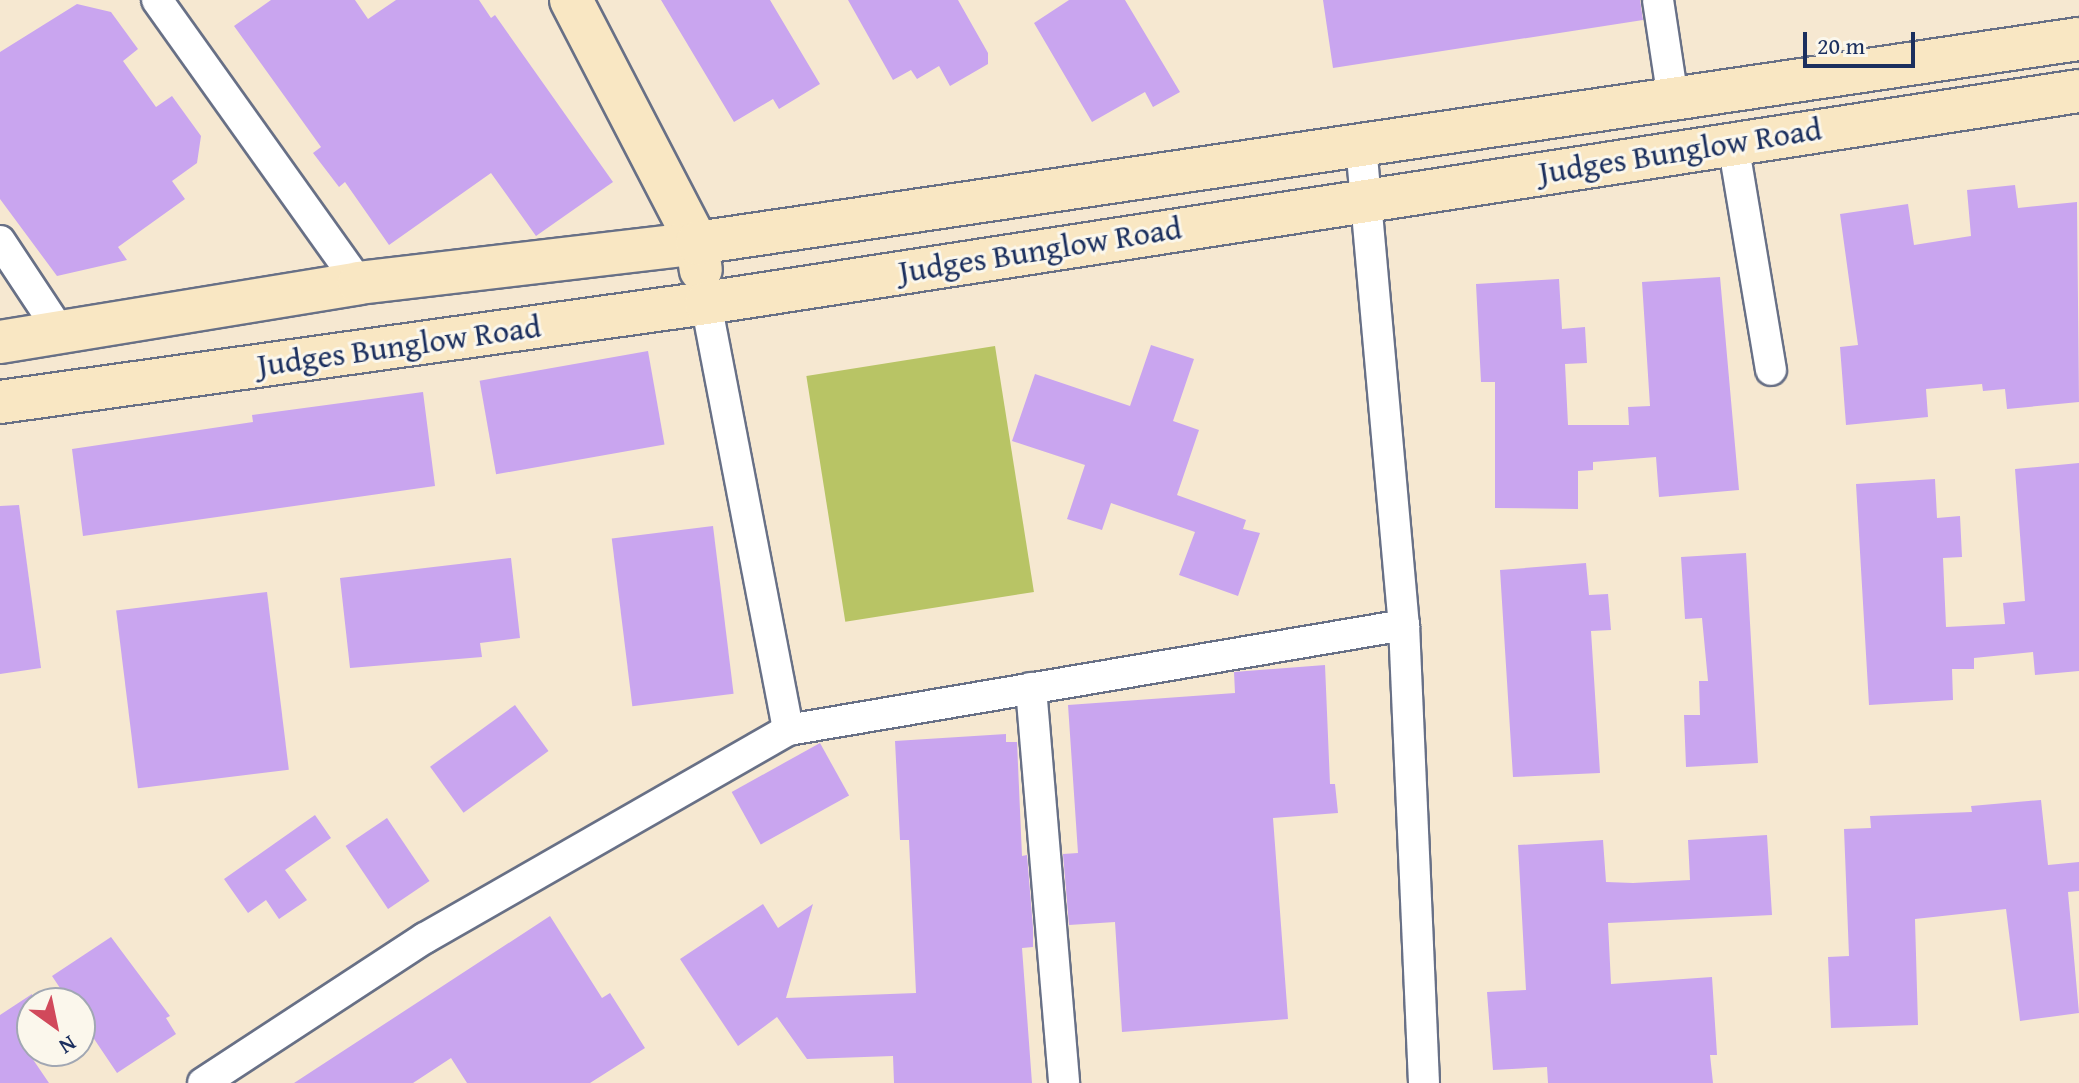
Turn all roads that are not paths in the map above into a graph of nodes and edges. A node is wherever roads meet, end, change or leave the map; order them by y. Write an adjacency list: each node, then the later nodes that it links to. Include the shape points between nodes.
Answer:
1 (157, 0): 12 (street)
2 (571, 0): 11 (main road)
3 (1658, 0): 6 (street)
4 (2079, 39): 6 (main road, Judges Bunglow Road)
5 (2079, 91): 7 (main road, Judges Bunglow Road)
6 (1673, 99): 8 (main road, Judges Bunglow Road)
7 (1733, 143): 9 (main road, Judges Bunglow Road); 16 (street)
8 (1361, 145): 9 (street); 11 (main road, Judges Bunglow Road)
9 (1369, 197): 13 (main road, Judges Bunglow Road); 18 (street)
10 (0, 241): 14 (street)
11 (697, 243): 12 (main road, Judges Bunglow Road); 13 (main road)
12 (359, 283): 14 (main road, Judges Bunglow Road)
13 (706, 303): 17 (main road, Judges Bunglow Road); 20 (street)
14 (59, 330): 15 (main road, Judges Bunglow Road)
15 (0, 342)
16 (1771, 370)
17 (0, 402)
18 (1404, 625): 19 (street); 23 (street)
19 (1031, 688): 20 (street); 22 (street)
20 (788, 730): 21 (street, via 425,938)
21 (203, 1083)
22 (1064, 1083)
23 (1424, 1083)

